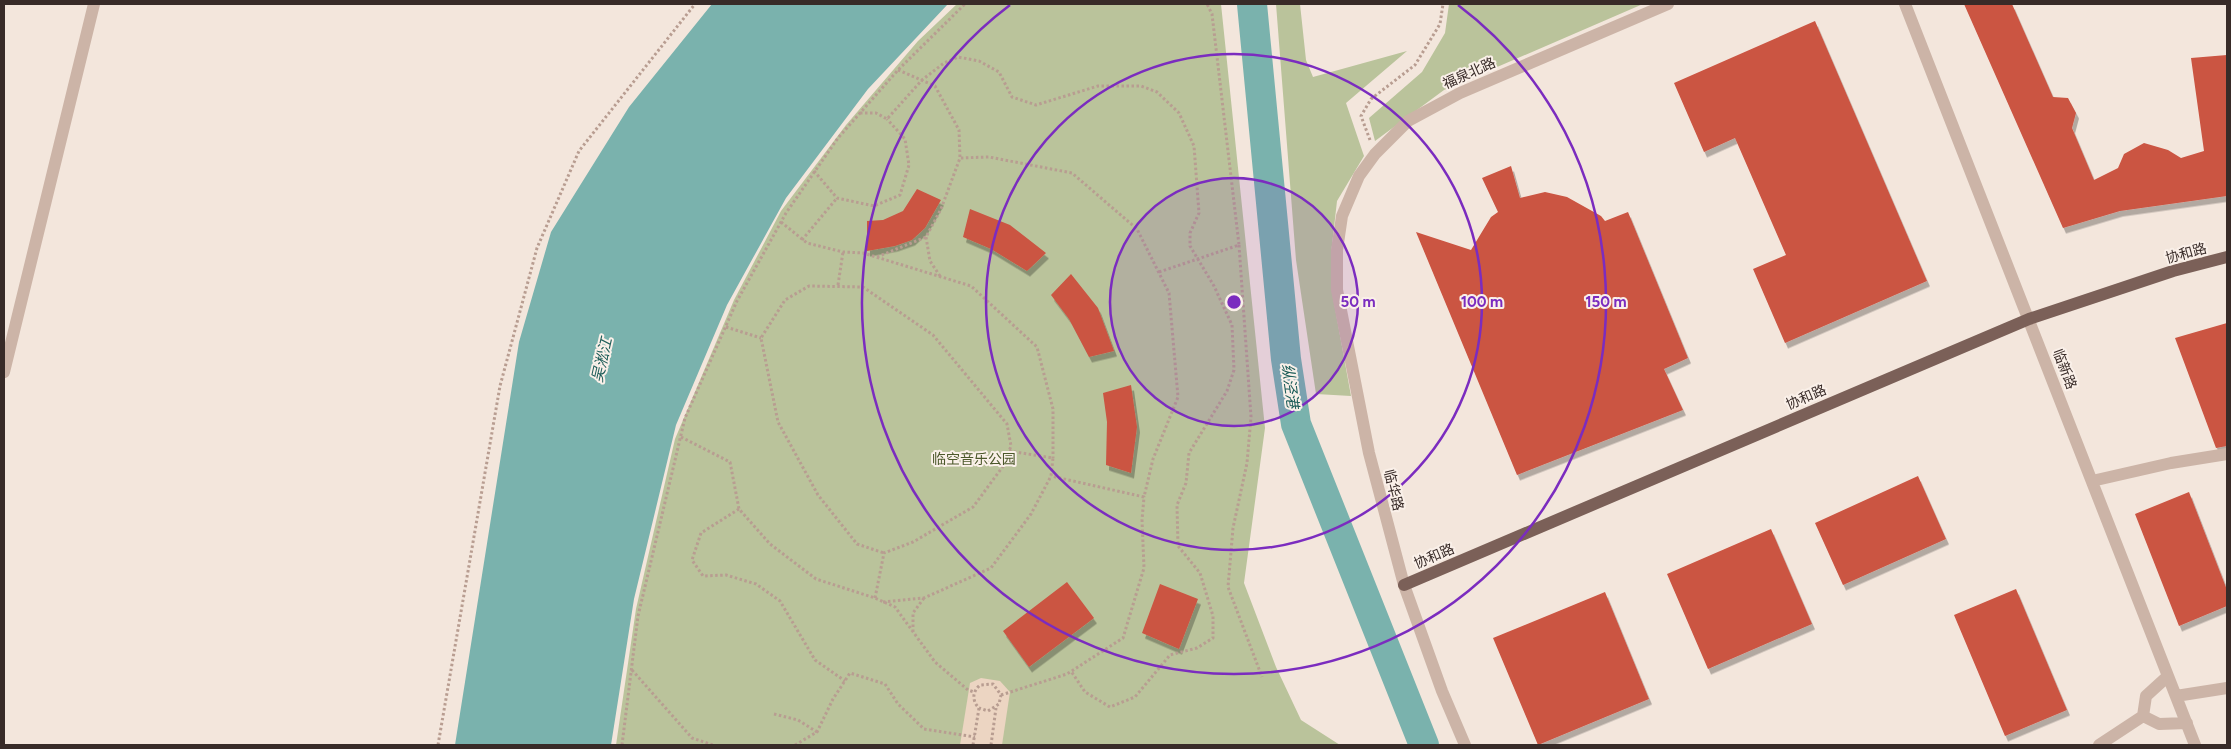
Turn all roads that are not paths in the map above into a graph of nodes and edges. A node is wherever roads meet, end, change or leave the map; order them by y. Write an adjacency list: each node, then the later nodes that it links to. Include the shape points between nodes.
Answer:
1 (94, 4): 7 (street)
2 (1668, 4): 4 (street, 福泉北路, via 1440,102 1408,121 1375,154 1353,188)
3 (1905, 4): 6 (street, 临新路)
4 (1339, 232): 10 (street, 临华路, via 1336,270 1342,315 1369,452)
5 (2227, 257): 6 (main road, 协和路, via 2173,271)
6 (2029, 318): 9 (street, 临新路); 10 (main road, 协和路)
7 (4, 372)
8 (2227, 454): 9 (street)
9 (2092, 481): 11 (street, 临新路)
10 (1404, 586): 16 (street, 临华路)
11 (2168, 676): 13 (street, 临新路); 14 (street, via 2146,696)
12 (2227, 688): 13 (street)
13 (2176, 696): 15 (street, 临新路)
14 (2144, 716): 15 (street, via 2159,724); 17 (street)
15 (2186, 723): 18 (street, 临新路)
16 (1465, 745)
17 (2099, 745)
18 (2195, 745)

